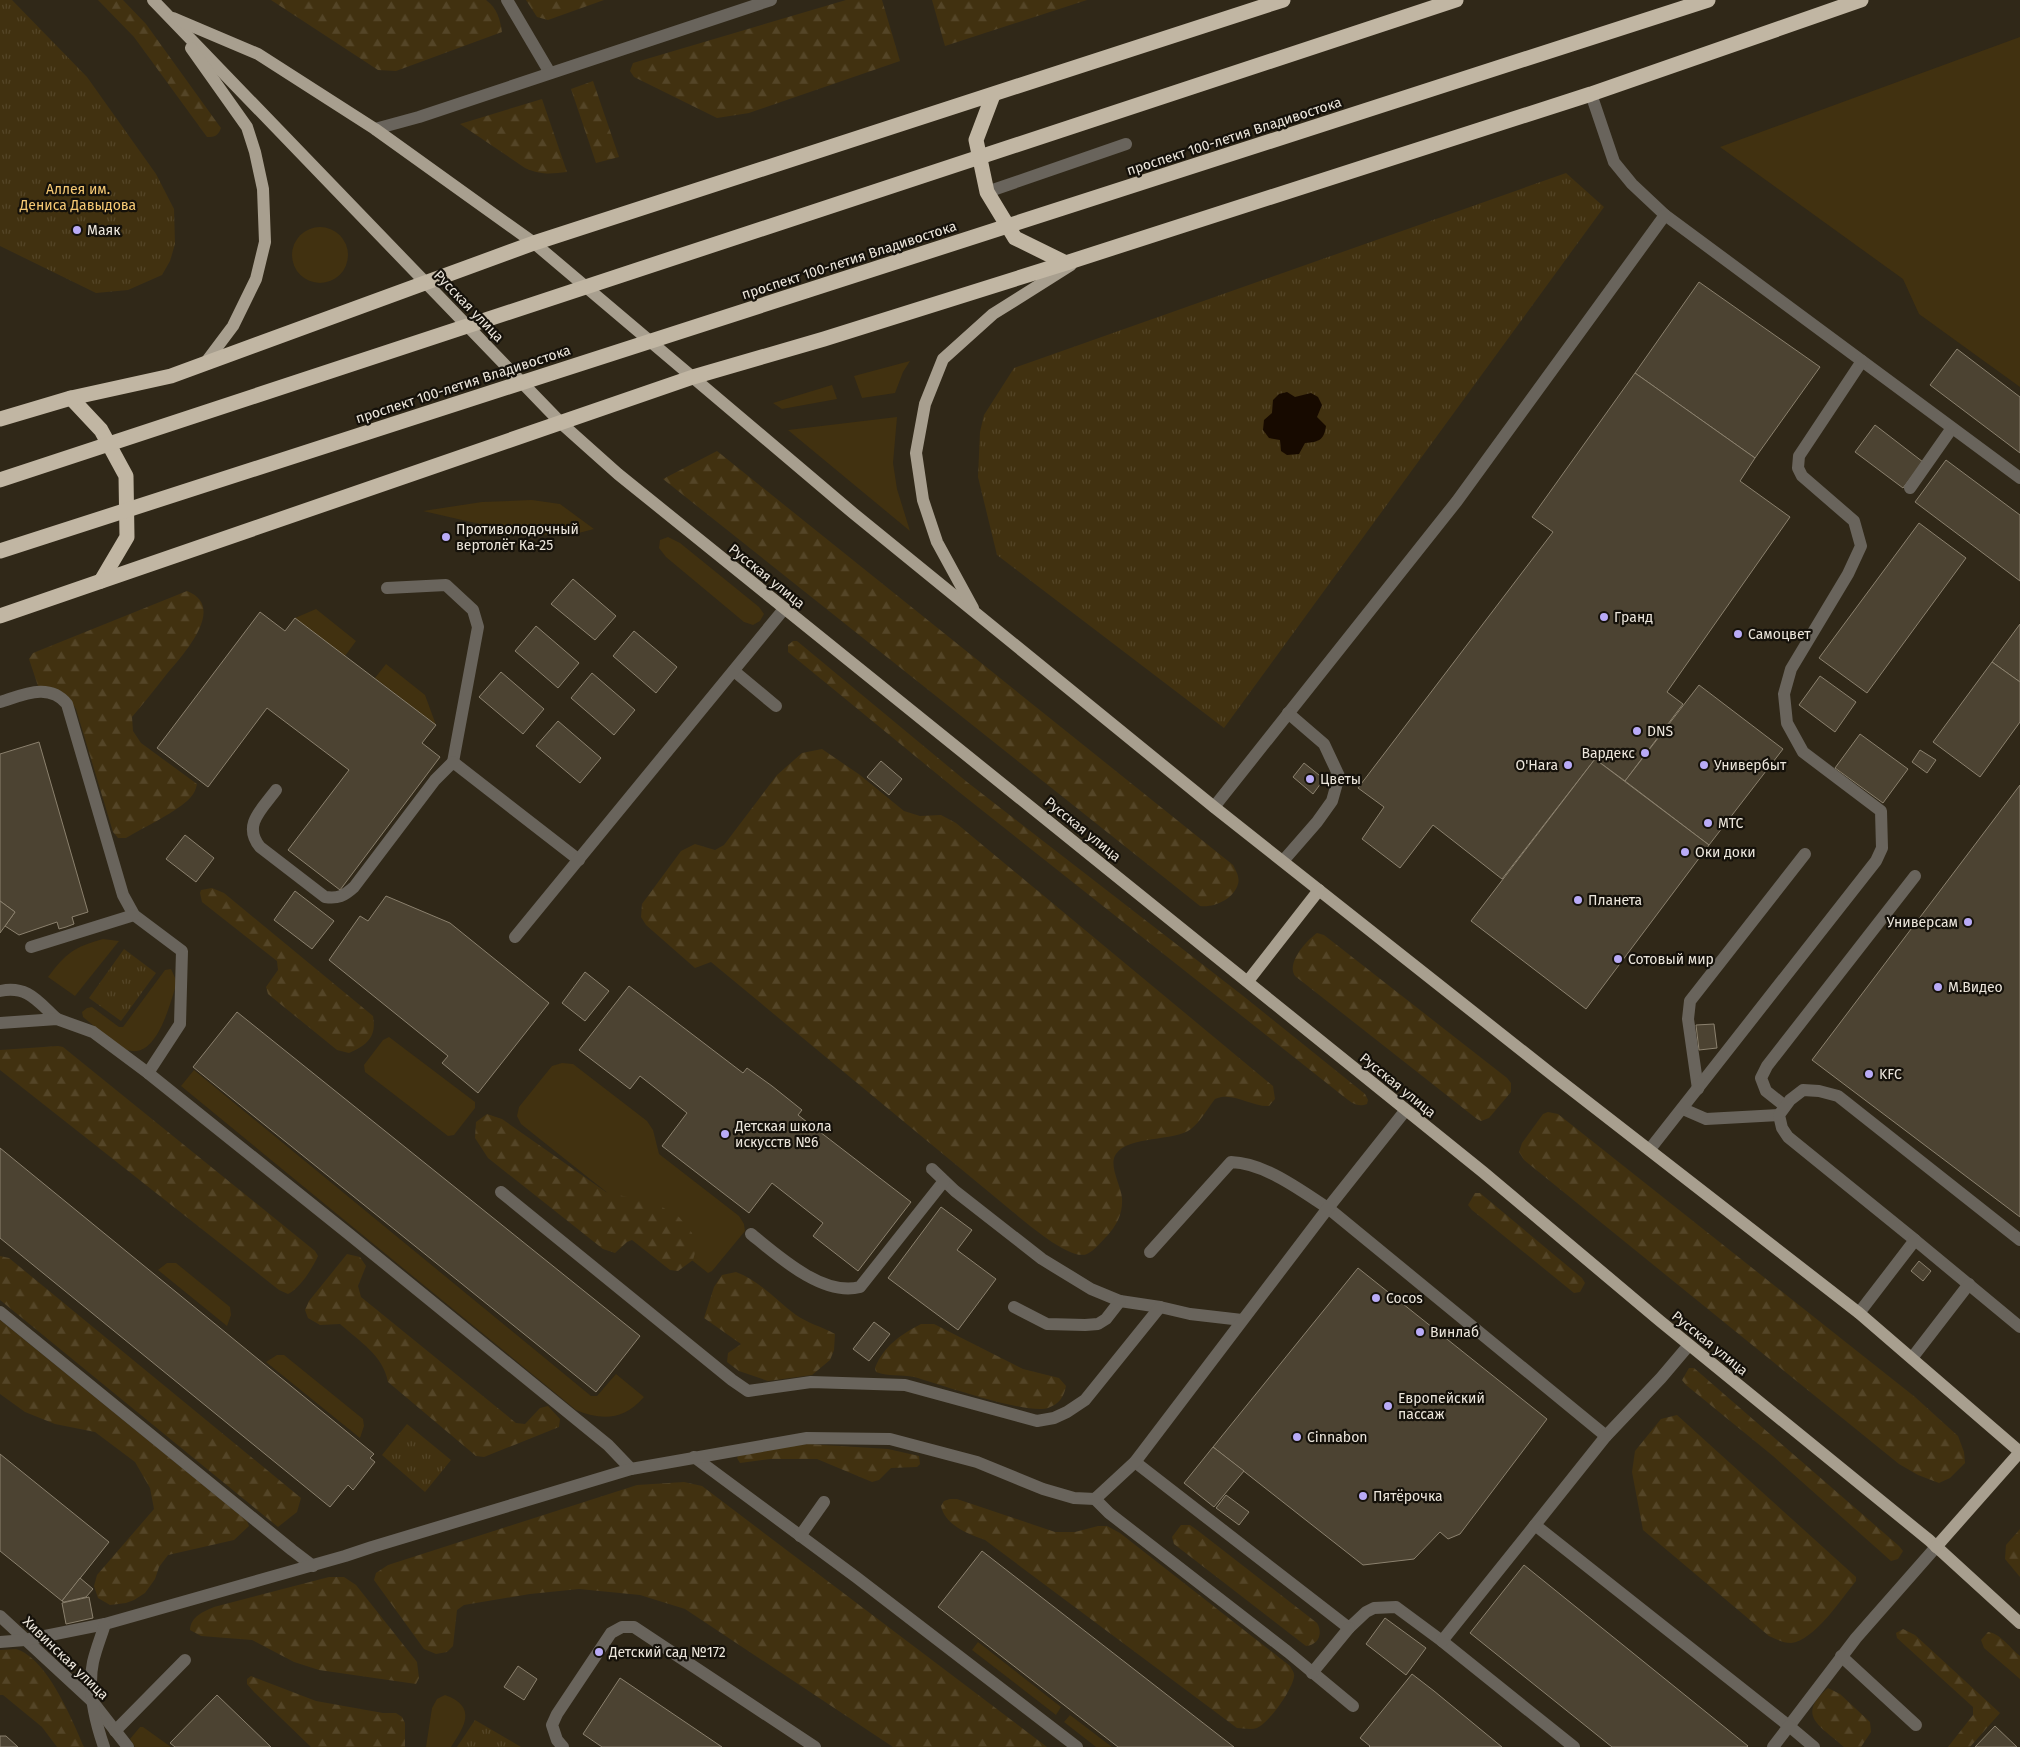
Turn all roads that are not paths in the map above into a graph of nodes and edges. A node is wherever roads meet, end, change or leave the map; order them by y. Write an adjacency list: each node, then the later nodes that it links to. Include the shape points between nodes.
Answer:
1 (153, 0): 8 (main road, Русская улица)
2 (507, 0): 9 (street)
3 (771, 0): 9 (street)
4 (1283, 0): 11 (highway)
5 (1456, 0): 28 (highway)
6 (1708, 0): 30 (highway, проспект 100-летия Владивостока)
7 (1861, 0): 10 (highway)
8 (168, 16): 12 (main road, Русская улица, via 258,54); 19 (main road, Русская улица); 21 (main road, via 247,127 263,189 265,242 256,279 233,326)
9 (550, 73): 12 (street)
10 (1591, 94): 15 (street, via 1614,162 1632,184); 17 (highway)
11 (993, 95): 14 (highway, via 976,140); 16 (highway)
12 (375, 129): 16 (main road, Русская улица)
13 (1126, 144): 14 (street)
14 (987, 192): 18 (highway, via 1015,238)
15 (1665, 214): 20 (street); 39 (street, via 1457,501)
16 (534, 243): 19 (highway); 22 (main road, Русская улица)
17 (1085, 257): 18 (highway); 34 (main road, via 993,314 943,359 925,404 916,453 923,500 937,542)
18 (1066, 263): 22 (highway)
19 (426, 282): 21 (highway); 25 (main road, Русская улица)
20 (1862, 361): 26 (street); 56 (street, via 1799,456 1798,468 1802,476 1854,521 1862,546 1791,669 1784,694 1788,723 1803,752 1881,811 1882,848 1876,861)
21 (206, 362): 23 (highway, via 171,376)
22 (693, 377): 25 (highway); 34 (main road, Русская улица)
23 (71, 398): 24 (highway); 31 (highway, via 101,430 126,476 127,537)
24 (0, 419)
25 (562, 424): 31 (highway); 33 (main road, Русская улица, via 618,474)
26 (1952, 428): 27 (street); 29 (street)
27 (2020, 478)
28 (0, 480)
29 (1910, 488)
30 (0, 551)
31 (101, 581): 35 (highway)
32 (387, 588): 40 (street, via 446,585 473,610 478,627)
33 (784, 609): 36 (street); 51 (main road, Русская улица)
34 (977, 614): 42 (main road, Русская улица)
35 (0, 616)
36 (734, 671): 38 (street); 44 (street)
37 (0, 702): 48 (street, via 34,692 54,693 67,704 123,895)
38 (776, 706)
39 (1288, 713): 42 (street); 45 (street, via 1324,744 1339,776 1332,801)
40 (453, 762): 41 (street, via 435,780 354,888 335,899 325,897 260,848 253,839 252,826); 44 (street)
41 (276, 790)
42 (1214, 807): 45 (main road, Русская улица)
43 (1805, 854): 56 (street, via 1690,1001 1688,1019)
44 (579, 860): 49 (street)
45 (1283, 861): 47 (main road, Русская улица)
46 (1916, 876): 58 (street, via 1761,1078 1766,1091)
47 (1319, 890): 51 (main road); 60 (main road, Русская улица)
48 (134, 915): 50 (street); 55 (street, via 182,951 180,1024)
49 (515, 937)
50 (31, 947)
51 (1248, 981): 59 (main road, Русская улица)
52 (0, 991): 53 (street, via 14,988 29,994)
53 (57, 1019): 54 (street); 55 (street, via 93,1032)
54 (0, 1023)
55 (148, 1073): 83 (street, via 601,1438)
56 (1698, 1089): 57 (street)
57 (1682, 1109): 58 (street, via 1706,1119); 60 (street)
58 (1782, 1110): 66 (street, via 1782,1128 1788,1137); 67 (street, via 1802,1090 1838,1096)
59 (1406, 1111): 64 (street); 77 (main road, Русская улица)
60 (1650, 1149): 74 (main road, Русская улица)
61 (932, 1169): 62 (street)
62 (944, 1182): 65 (street, via 860,1287 832,1287 816,1281); 70 (street, via 1042,1260 1091,1289)
63 (501, 1192): 72 (street, via 748,1391 810,1382 906,1385 1037,1421 1067,1412 1085,1400)
64 (1328, 1208): 68 (street, via 1291,1183 1250,1165 1231,1162); 75 (street); 79 (street)
65 (751, 1234)
66 (1915, 1240): 69 (street); 74 (street)
67 (2020, 1240)
68 (1150, 1252)
69 (1969, 1284): 76 (street); 78 (street)
70 (1120, 1301): 71 (street, via 1106,1319 1084,1326 1047,1324); 72 (street)
71 (1014, 1307)
72 (1160, 1307): 75 (street)
73 (0, 1312): 89 (street)
74 (1859, 1313): 78 (main road, Русская улица)
75 (1242, 1320): 82 (street)
76 (2020, 1327)
77 (1689, 1345): 79 (street); 88 (main road, Русская улица)
78 (1912, 1358): 80 (main road, Русская улица)
79 (1606, 1436): 86 (street)
80 (2020, 1452): 88 (main road)
81 (694, 1457): 83 (street); 84 (street, via 807,1438 890,1439 977,1462 1043,1489 1074,1498); 87 (street)
82 (1135, 1462): 84 (street); 93 (street)
83 (631, 1469): 89 (street)
84 (1094, 1499): 99 (street)
85 (824, 1502): 87 (street)
86 (1535, 1525): 95 (street); 103 (street)
87 (800, 1536): 109 (street)
88 (1936, 1547): 91 (main road, Русская улица); 97 (street)
89 (313, 1566): 92 (street)
90 (0, 1616): 94 (street, Хивинская улица)
91 (2020, 1623)
92 (105, 1624): 94 (street); 100 (street, via 92,1663)
93 (1348, 1628): 95 (street, via 1374,1608 1396,1607); 99 (street)
94 (25, 1640): 96 (street); 100 (street, Хивинская улица)
95 (1442, 1641): 110 (street)
96 (0, 1642)
97 (1841, 1656): 102 (street); 103 (street)
98 (185, 1660): 104 (street)
99 (1312, 1673): 101 (street)
100 (92, 1701): 104 (street, Хивинская улица); 105 (street)
101 (1353, 1706)
102 (1916, 1725)
103 (1789, 1726): 111 (street); 112 (street)
104 (115, 1731): 106 (street, Хивинская улица)
105 (104, 1747)
106 (128, 1747)
107 (562, 1747): 108 (street, via 552,1726 558,1714 611,1632 622,1627 634,1627)
108 (815, 1747)
109 (1076, 1747)
110 (1574, 1747)
111 (1773, 1747)
112 (1814, 1747)

